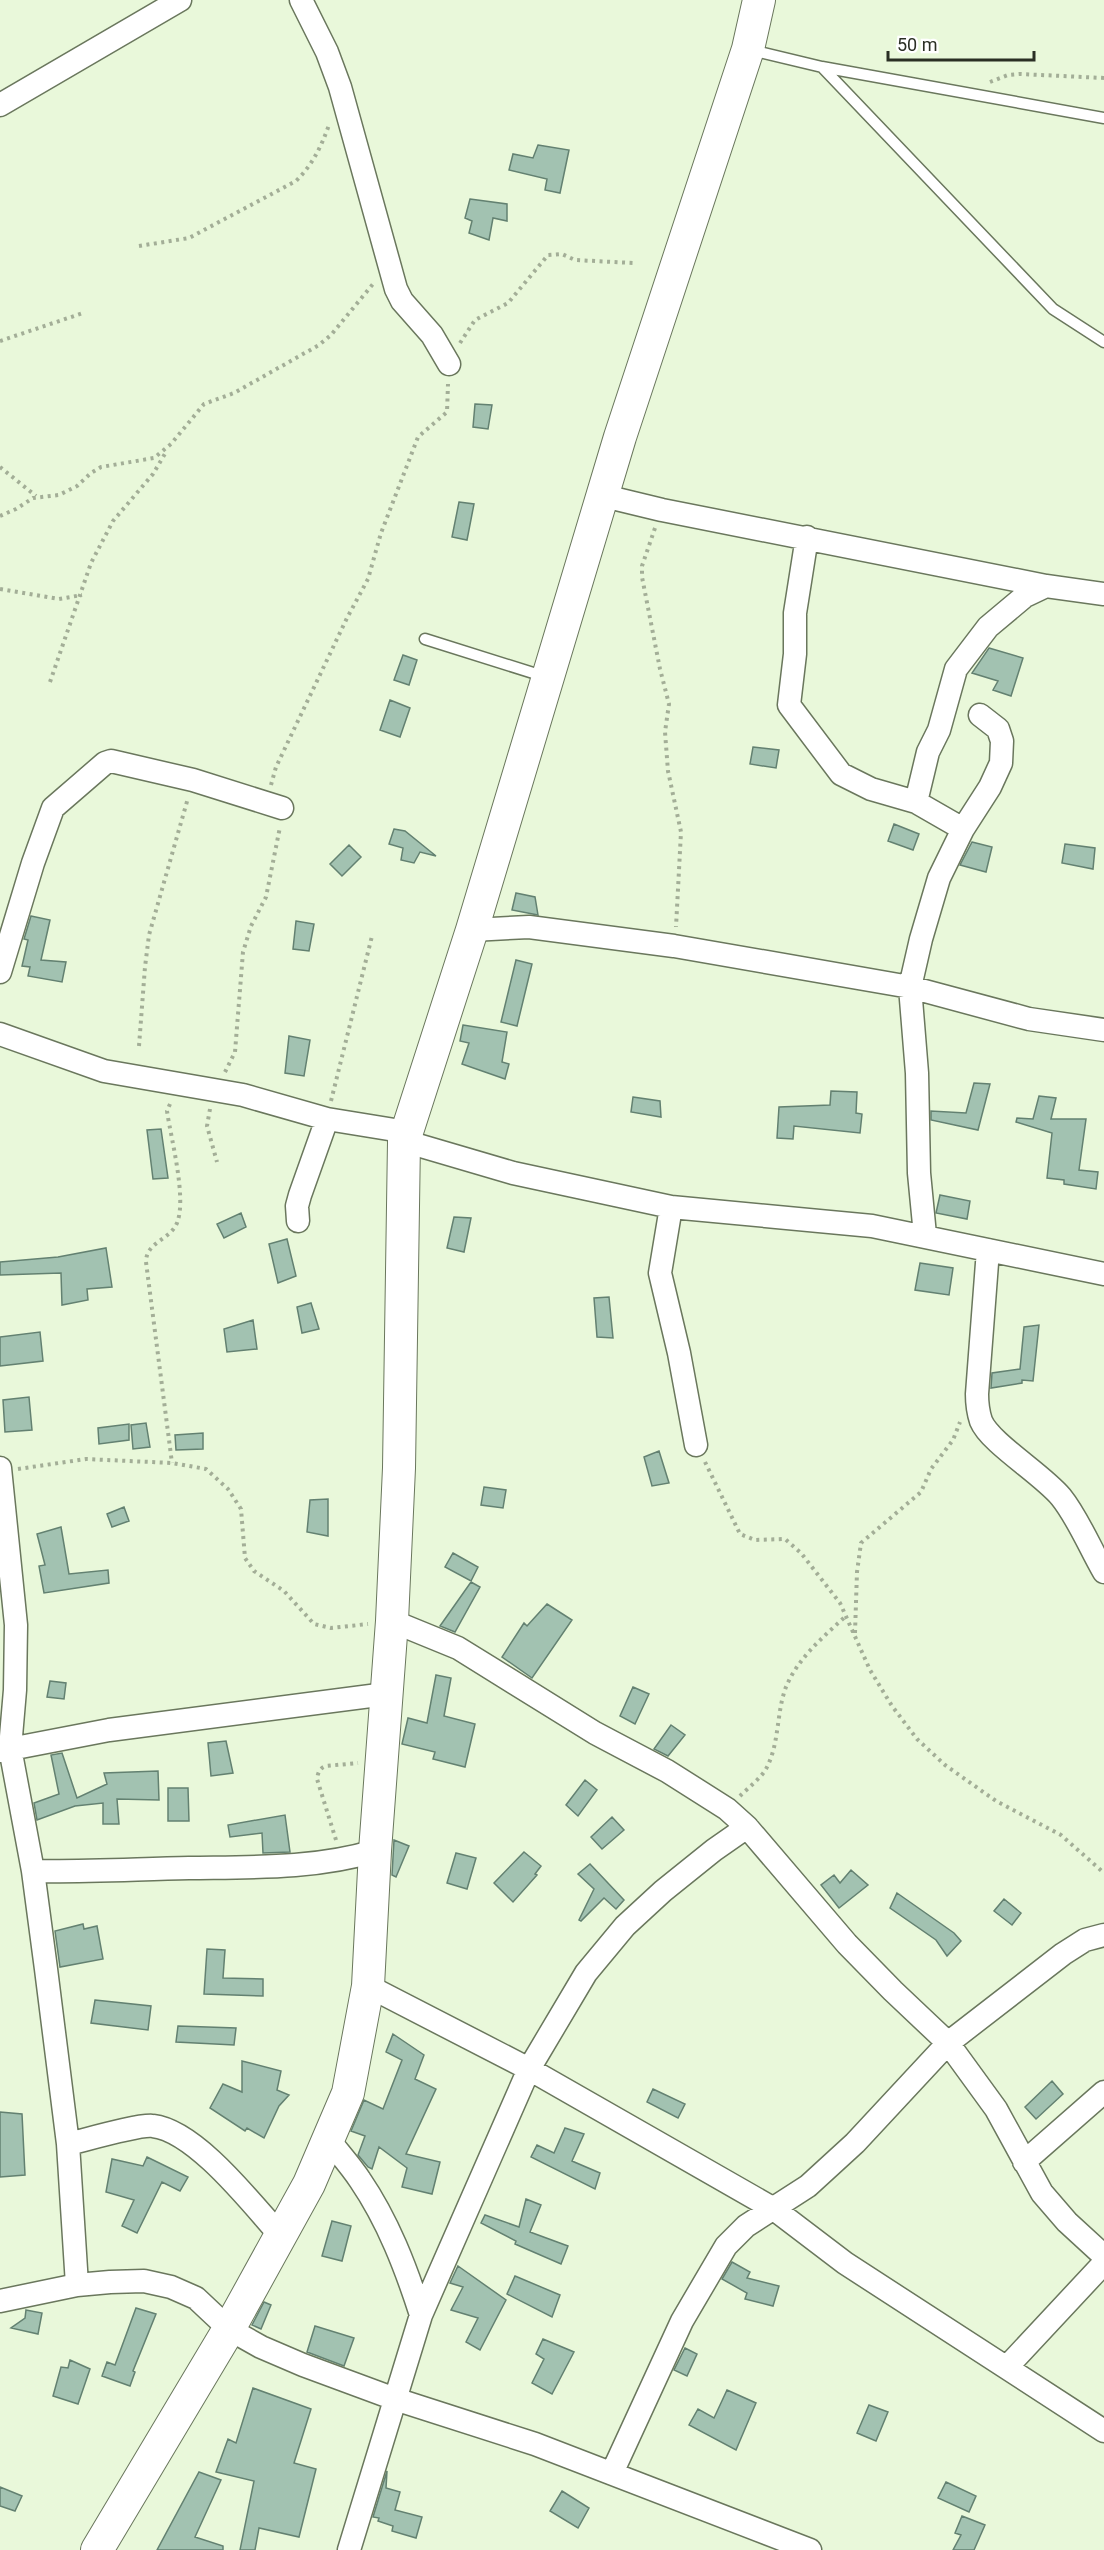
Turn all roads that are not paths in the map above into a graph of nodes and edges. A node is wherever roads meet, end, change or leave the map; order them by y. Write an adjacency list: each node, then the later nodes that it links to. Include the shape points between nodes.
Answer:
1 (180, 0): 6 (street)
2 (301, 0): 9 (street, via 340,87 396,289)
3 (759, 0): 4 (street)
4 (748, 49): 5 (lane); 10 (street)
5 (822, 67): 7 (lane); 8 (lane, via 1053,309)
6 (0, 105)
7 (1104, 118)
8 (1104, 342)
9 (450, 364)
10 (604, 496): 11 (street); 15 (street)
11 (807, 537): 12 (street); 17 (street, via 795,613 789,705 841,774 871,789)
12 (1046, 586): 13 (street); 17 (street, via 1025,596 996,620 956,669)
13 (1104, 594)
14 (425, 639): 15 (lane)
15 (547, 677): 20 (street)
16 (980, 715): 19 (street, via 998,729 1001,764)
17 (916, 802): 19 (street)
18 (282, 808): 21 (street, via 193,780 108,762 95,769 53,808)
19 (963, 829): 22 (street, via 939,878)
20 (472, 930): 22 (street, via 529,927 674,946); 26 (street)
21 (0, 972)
22 (910, 987): 23 (street, via 1029,1019); 29 (street)
23 (1104, 1030)
24 (0, 1034): 25 (street, via 104,1071 243,1095)
25 (327, 1119): 26 (street); 28 (street, via 300,1195)
26 (406, 1137): 27 (street, via 513,1173); 35 (street)
27 (671, 1207): 29 (street, via 872,1226); 32 (street, via 660,1273)
28 (298, 1221)
29 (925, 1235): 30 (street)
30 (988, 1250): 31 (street); 34 (street, via 977,1407 990,1435 1063,1499)
31 (1104, 1274)
32 (696, 1445)
33 (0, 1470): 37 (street, via 16,1625)
34 (1104, 1572)
35 (392, 1621): 36 (street); 38 (street, via 458,1648 576,1721 667,1771 727,1809)
36 (386, 1694): 37 (street, via 109,1730); 39 (street)
37 (5, 1750): 40 (street)
38 (747, 1827): 43 (street, via 847,1944); 44 (street, via 663,1891 625,1926 586,1973)
39 (375, 1851): 40 (street, via 342,1861 260,1868); 42 (street)
40 (33, 1871): 47 (street)
41 (1104, 1935): 43 (street, via 1085,1940 1063,1954)
42 (368, 1986): 44 (street); 46 (street, via 348,2094)
43 (948, 2043): 48 (street, via 996,2109); 49 (street, via 855,2143 808,2186)
44 (529, 2069): 49 (street); 55 (street)
45 (1104, 2092): 48 (street)
46 (329, 2140): 50 (street); 55 (street, via 361,2180 387,2227 407,2270)
47 (68, 2144): 50 (street, via 151,2125 180,2135 205,2155); 53 (street)
48 (1024, 2162): 51 (street, via 1042,2193 1066,2222)
49 (774, 2209): 57 (street, via 844,2264); 60 (street, via 746,2226 726,2246 706,2276)
50 (280, 2235): 56 (street)
51 (1104, 2256)
52 (1104, 2263): 57 (street)
53 (77, 2285): 54 (street); 56 (street, via 144,2280 171,2287 196,2298)
54 (0, 2301)
55 (421, 2315): 58 (street)
56 (229, 2329): 58 (street, via 292,2360); 61 (street)
57 (1007, 2367): 59 (street)
58 (394, 2399): 60 (street); 62 (street)
59 (1104, 2431)
60 (612, 2473): 63 (street)
61 (97, 2550)
62 (349, 2550)
63 (810, 2550)

